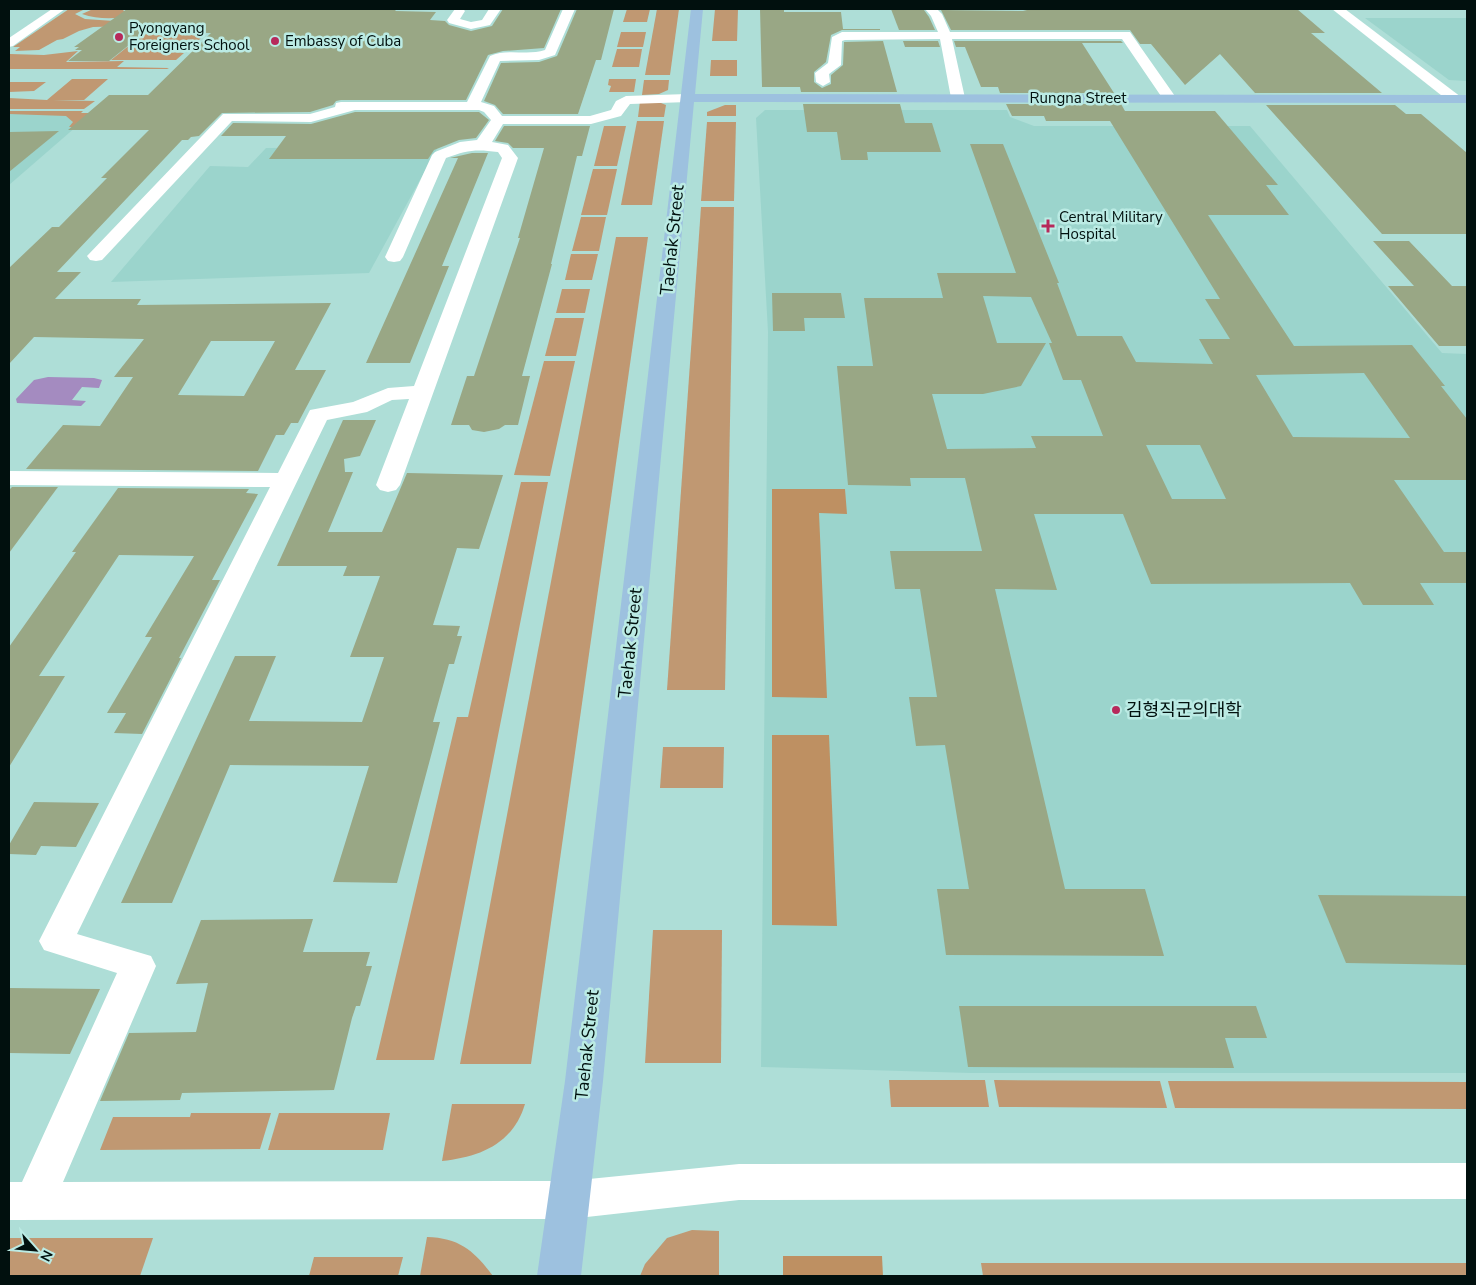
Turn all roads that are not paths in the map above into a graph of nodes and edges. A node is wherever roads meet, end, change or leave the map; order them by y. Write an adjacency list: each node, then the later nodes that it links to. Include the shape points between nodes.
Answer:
1 (60, 9): 9 (street)
2 (445, 9): 7 (street, via 463,11 453,20 468,25 488,22)
3 (569, 9): 15 (street, via 550,52 539,56 496,59)
4 (697, 9): 11 (main road, Taehak Street)
5 (931, 9): 8 (street, via 935,11)
6 (1338, 9): 14 (street)
7 (491, 10)
8 (946, 36): 10 (street, via 842,36 836,40 834,65 822,73); 12 (street); 13 (street, via 1126,35)
9 (9, 43)
10 (823, 82)
11 (688, 98): 12 (main road, Rungna Street); 16 (street, via 626,100 616,113 591,120); 25 (main road, Taehak Street)
12 (958, 98): 13 (main road, Rungna Street)
13 (1170, 99): 14 (main road, Rungna Street)
14 (1462, 99)
15 (472, 106): 16 (street, via 489,109); 18 (street, via 348,106 310,118 228,117)
16 (498, 120): 17 (street)
17 (482, 145): 19 (street, via 465,145 440,155); 20 (street, via 503,148 510,158)
18 (96, 256)
19 (394, 257)
20 (422, 392): 22 (street, via 388,394 359,407 318,415); 23 (street)
21 (9, 478): 22 (street)
22 (285, 480): 26 (street, via 56,941 138,966)
23 (388, 485)
24 (1467, 1181): 25 (street, via 740,1182)
25 (569, 1200): 26 (street); 27 (main road, Taehak Street)
26 (21, 1201)
27 (559, 1276)

